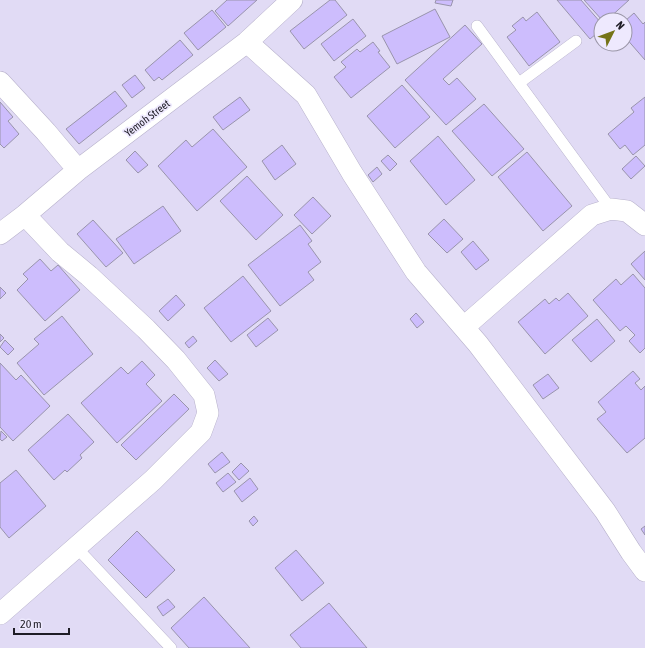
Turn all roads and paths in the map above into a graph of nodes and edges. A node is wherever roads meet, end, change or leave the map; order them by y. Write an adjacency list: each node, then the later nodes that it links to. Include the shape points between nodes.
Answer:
1 (292, 0): 4 (street, Yemoh Street)
2 (477, 26): 6 (lane)
3 (576, 41): 6 (lane)
4 (247, 42): 7 (street, Yemoh Street); 12 (street, via 306,95 352,173 416,272)
5 (0, 82): 7 (street)
6 (519, 83): 8 (lane)
7 (78, 170): 9 (street, Yemoh Street)
8 (611, 209): 10 (street, via 626,211); 12 (street, via 592,215)
9 (25, 215): 11 (street, Yemoh Street); 13 (street, via 60,252 146,329 176,360 204,395 208,413 201,432 153,480)
10 (645, 225)
11 (0, 234)
12 (464, 327): 14 (street, via 600,505)
13 (76, 548): 15 (street); 16 (lane)
14 (645, 571)
15 (0, 614)
16 (171, 648)

